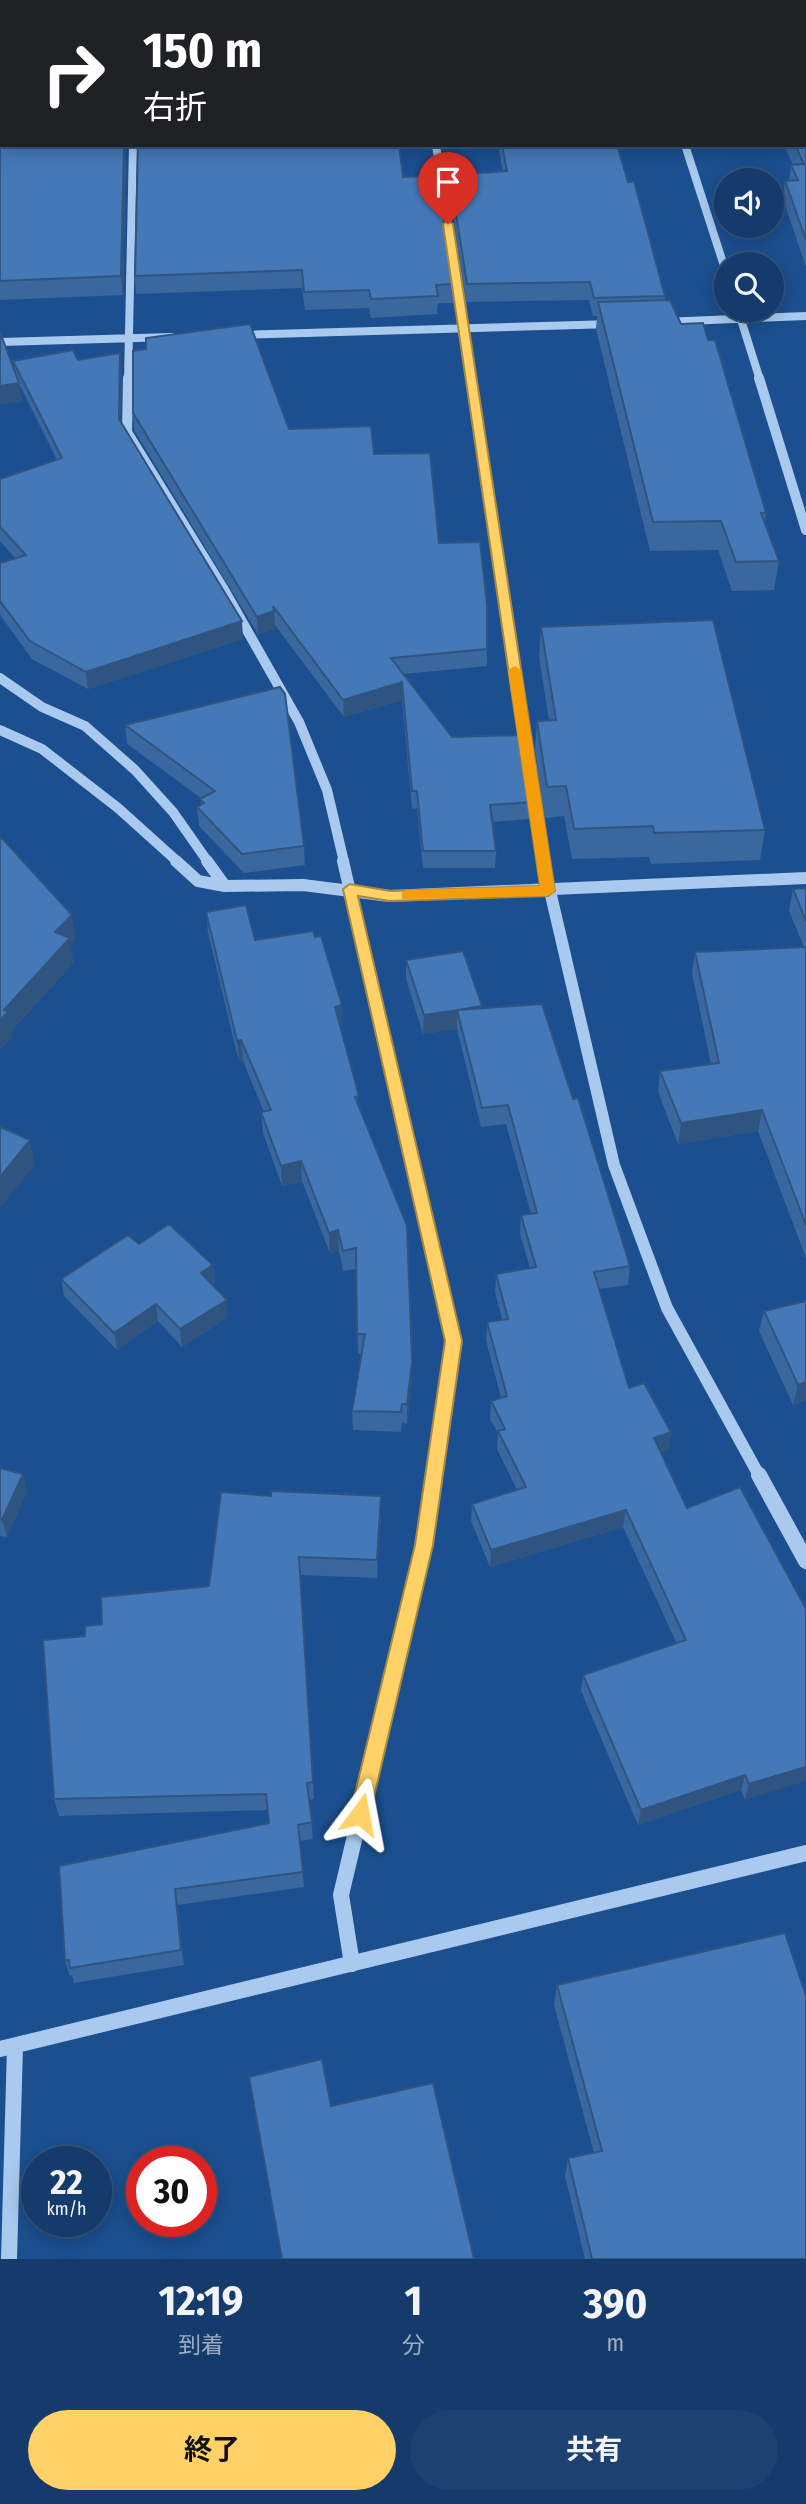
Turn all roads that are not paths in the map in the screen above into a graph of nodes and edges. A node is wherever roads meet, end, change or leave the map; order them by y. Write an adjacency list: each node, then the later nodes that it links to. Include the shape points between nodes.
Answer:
1 (133, 147): 14 (street)
2 (436, 147): 11 (street)
3 (686, 147): 4 (street)
4 (720, 252)
5 (784, 315): 6 (street)
6 (806, 316)
7 (714, 317): 8 (street)
8 (658, 322)
9 (742, 322): 16 (street)
10 (630, 323): 11 (street)
11 (464, 329): 12 (street); 22 (street)
12 (234, 335)
13 (181, 337): 14 (street)
14 (127, 338): 15 (street); 21 (street, via 127,432 299,722 327,790)
15 (0, 342)
16 (806, 530)
17 (0, 678): 20 (street, via 42,707 85,726 135,769 173,812)
18 (0, 730): 20 (street, via 43,749 118,808 198,881)
19 (806, 878): 22 (street)
20 (225, 886): 21 (street)
21 (350, 889): 22 (street, via 390,896); 25 (street, via 453,1341 424,1545 341,1895)
22 (548, 891): 23 (street, via 614,1165 667,1308)
23 (806, 1561)
24 (806, 1853): 25 (street)
25 (352, 1964): 26 (street)
26 (8, 2048): 27 (street)
27 (9, 2259)

